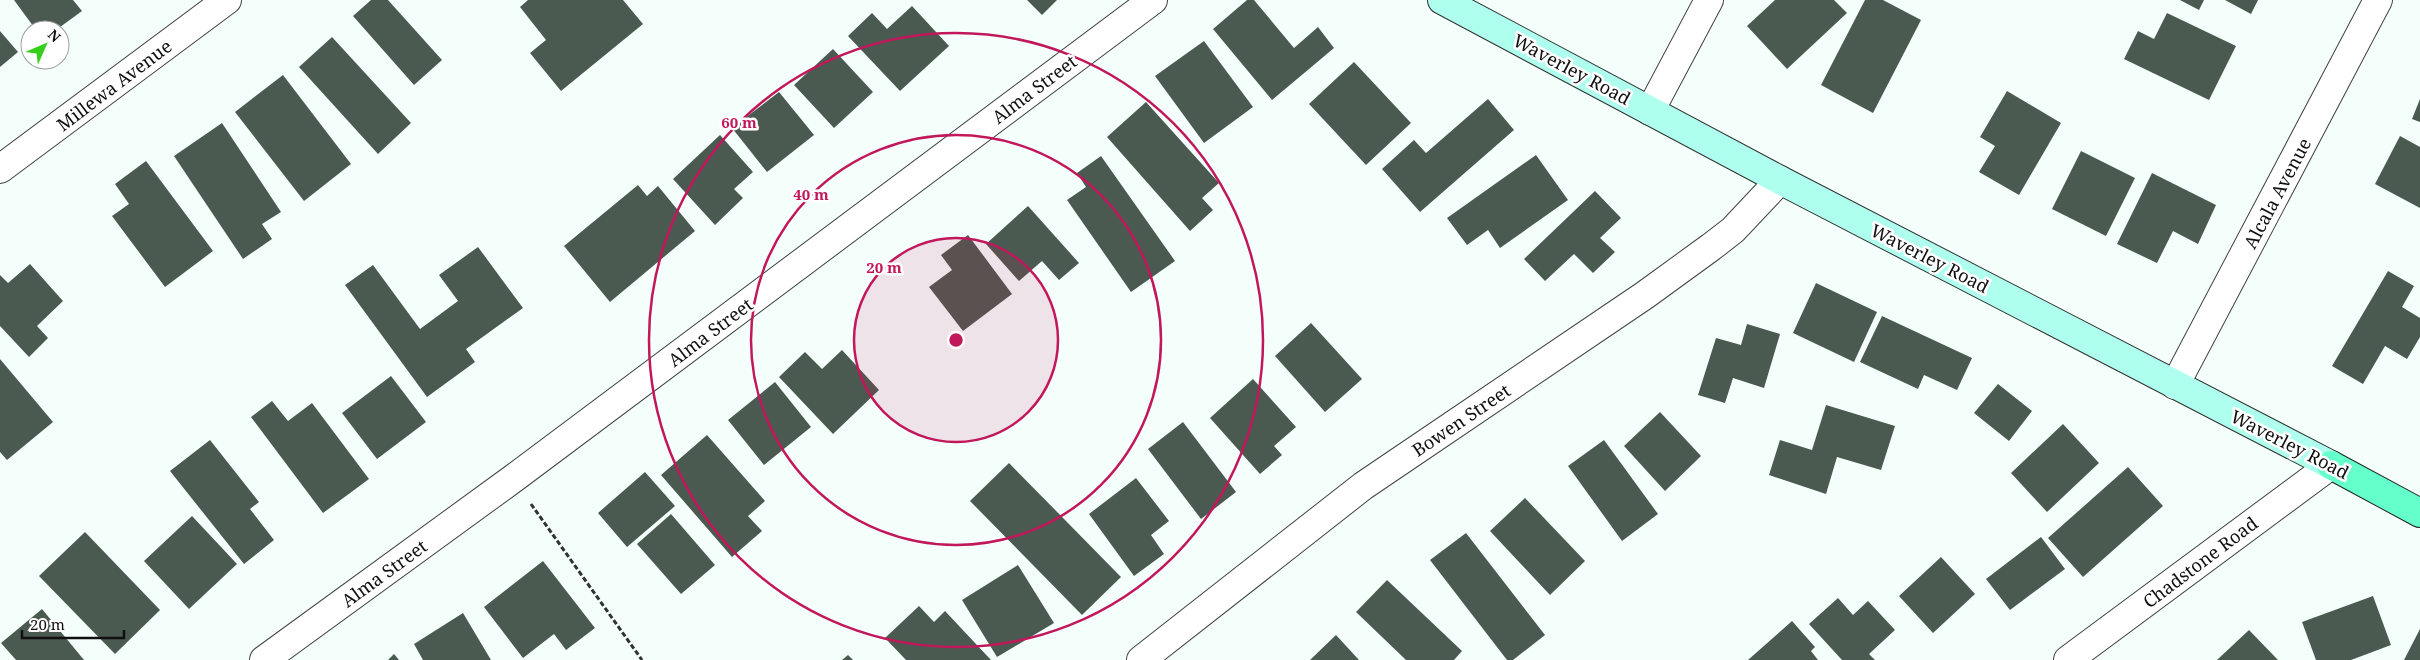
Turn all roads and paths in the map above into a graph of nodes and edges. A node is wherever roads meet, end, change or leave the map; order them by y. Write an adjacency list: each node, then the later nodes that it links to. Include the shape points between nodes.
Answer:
1 (227, 0): 7 (street, Millewa Avenue)
2 (1153, 0): 11 (street, Alma Street)
3 (1442, 0): 6 (main road, Waverley Road)
4 (1708, 0): 6 (street)
5 (2378, 0): 9 (street, Alcala Avenue)
6 (1650, 111): 8 (main road, Waverley Road)
7 (0, 169)
8 (1780, 180): 9 (main road, Waverley Road); 15 (street, Bowen Street, via 1733,230 1711,247 1637,301 1363,486)
9 (2175, 385): 10 (main road, Waverley Road)
10 (2331, 465): 12 (main road, Waverley Road); 16 (street, Chadstone Road)
11 (514, 478): 13 (street, Alma Street); 14 (path)
12 (2420, 512)
13 (264, 660)
14 (642, 660)
15 (1141, 660)
16 (2068, 660)

